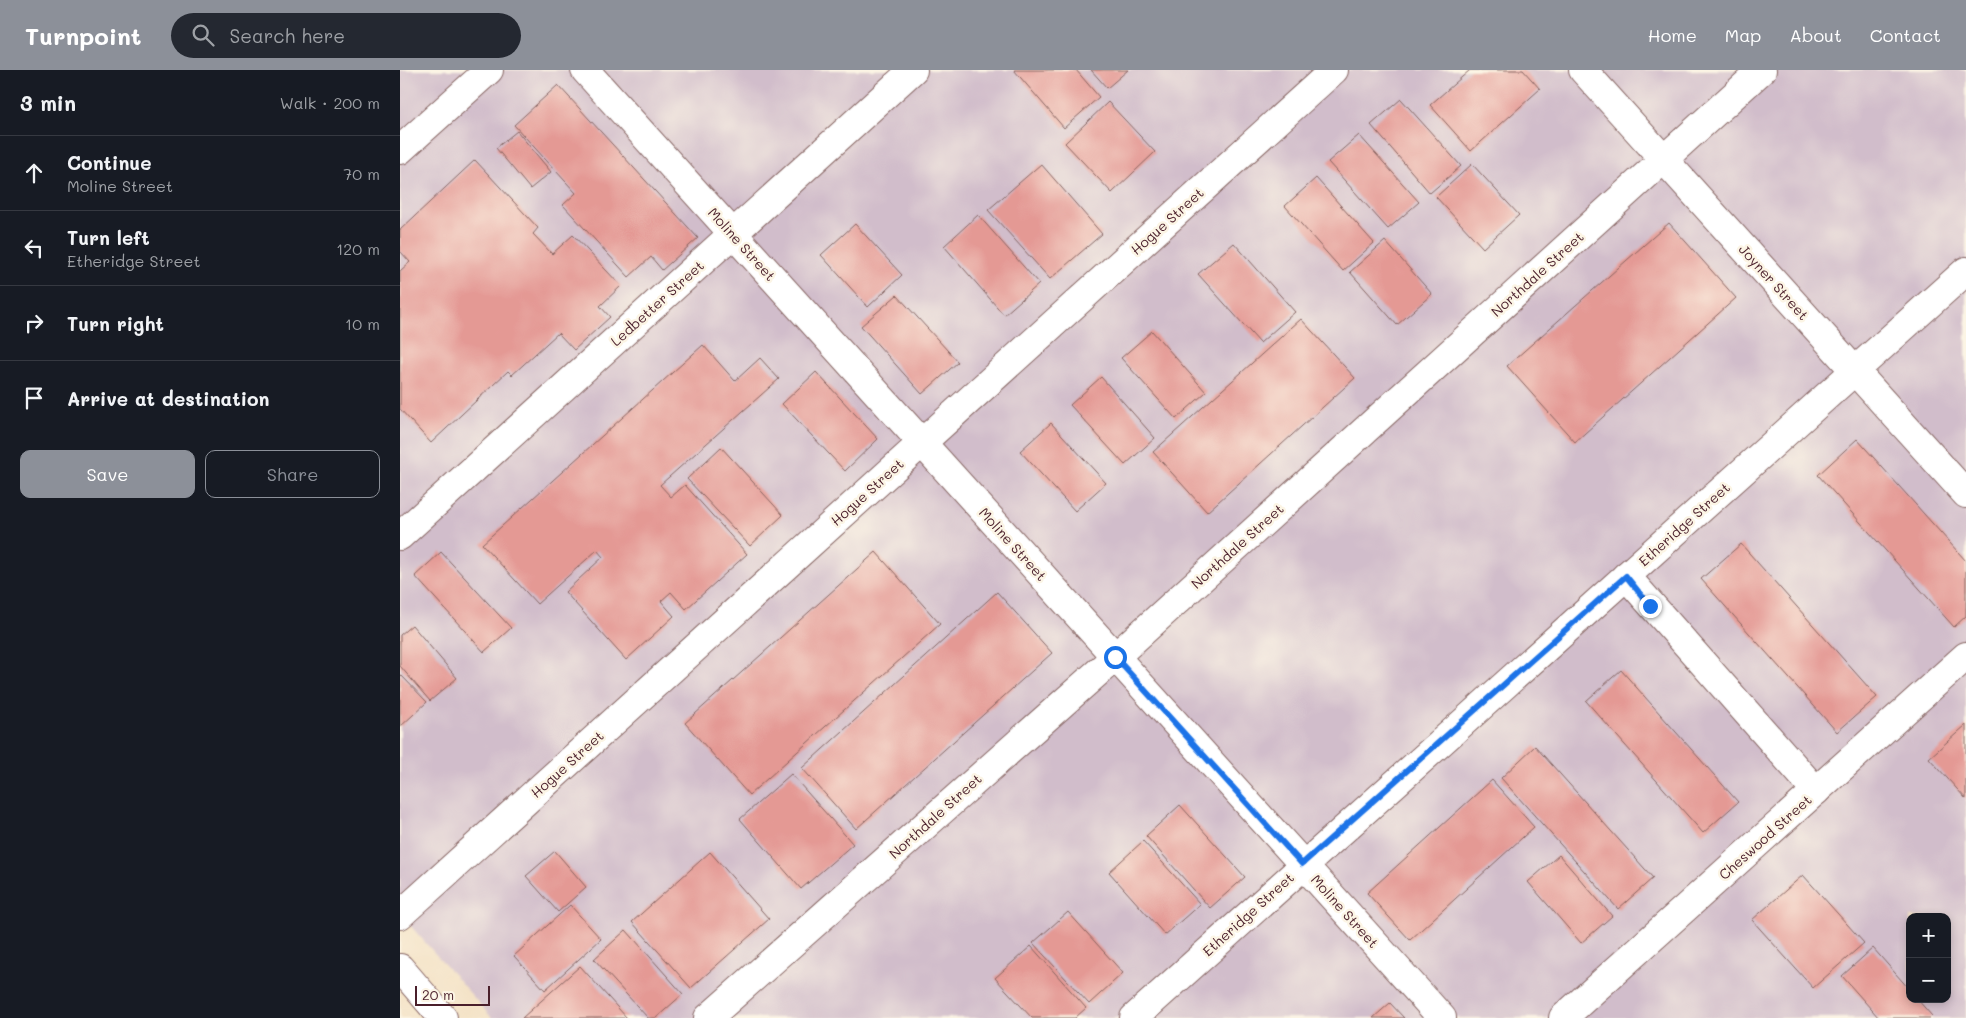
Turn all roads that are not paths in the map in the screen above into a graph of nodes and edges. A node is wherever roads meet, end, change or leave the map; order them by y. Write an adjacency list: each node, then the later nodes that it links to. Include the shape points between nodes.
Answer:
1 (489, 70): 7 (street)
2 (585, 70): 9 (street, Moline Street)
3 (913, 70): 9 (street, Ledbetter Street)
4 (1334, 70): 12 (street, Hogue Street)
5 (1583, 70): 8 (street, Joyner Street)
6 (1762, 70): 8 (street, Northdale Street)
7 (400, 150)
8 (1664, 159): 11 (street, Joyner Street); 17 (street, Northdale Street)
9 (733, 234): 12 (street, Moline Street); 14 (street, Ledbetter Street)
10 (1966, 271): 11 (street, Etheridge Street)
11 (1855, 371): 13 (street, Joyner Street); 15 (street, Etheridge Street)
12 (922, 442): 17 (street, Moline Street); 20 (street, Hogue Street)
13 (1966, 494)
14 (400, 536)
15 (1626, 576): 18 (street); 19 (street, Etheridge Street)
16 (1966, 656): 18 (street, Cheswood Street)
17 (1115, 657): 19 (street, Moline Street); 23 (street, Northdale Street)
18 (1816, 791): 26 (street, Cheswood Street)
19 (1302, 864): 24 (street, Etheridge Street); 25 (street, Moline Street)
20 (400, 915)
21 (400, 968): 22 (street)
22 (443, 1018)
23 (708, 1018)
24 (1134, 1018)
25 (1442, 1018)
26 (1564, 1018)

